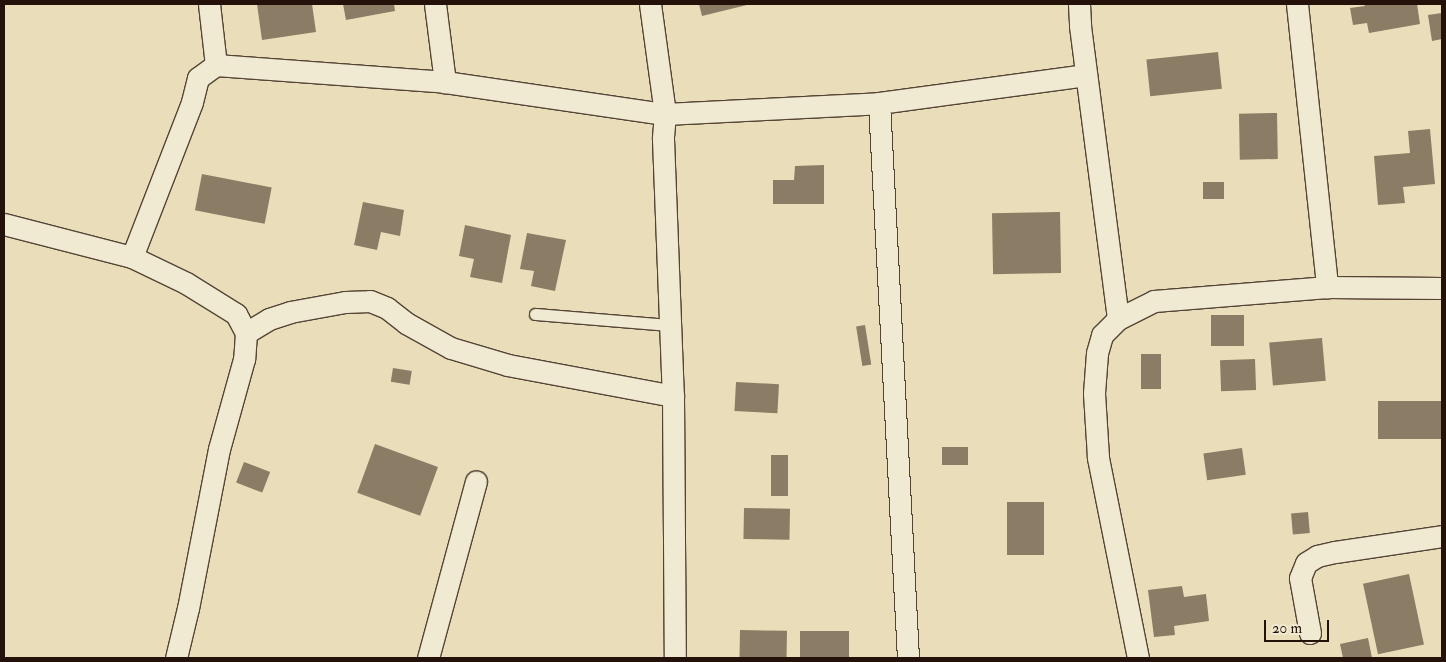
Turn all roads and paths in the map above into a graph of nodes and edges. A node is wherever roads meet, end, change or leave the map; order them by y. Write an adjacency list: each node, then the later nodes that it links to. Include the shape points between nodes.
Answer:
1 (209, 4): 6 (street)
2 (435, 4): 8 (street)
3 (650, 4): 10 (street)
4 (1079, 4): 7 (street)
5 (1297, 4): 13 (street)
6 (216, 65): 8 (street); 12 (street, via 198,78 192,102)
7 (1086, 75): 9 (street); 16 (street)
8 (446, 82): 10 (street)
9 (879, 103): 10 (street); 26 (street)
10 (665, 114): 17 (street, via 663,139)
11 (4, 224): 12 (street)
12 (132, 256): 18 (street, via 186,283 236,314)
13 (1327, 287): 14 (street); 16 (street, via 1154,301)
14 (1442, 288)
15 (535, 314): 17 (lane)
16 (1118, 319): 27 (street, via 1102,335 1094,393 1098,457)
17 (670, 325): 19 (street)
18 (246, 334): 19 (street, via 269,319 290,312 370,300 451,348 508,365); 23 (street, via 244,359 219,449)
19 (673, 396): 25 (street)
20 (476, 481): 24 (street)
21 (1442, 536): 22 (street, via 1335,552 1316,556 1306,563 1300,578)
22 (1310, 633)
23 (176, 658)
24 (428, 658)
25 (675, 658)
26 (908, 658)
27 (1138, 658)

